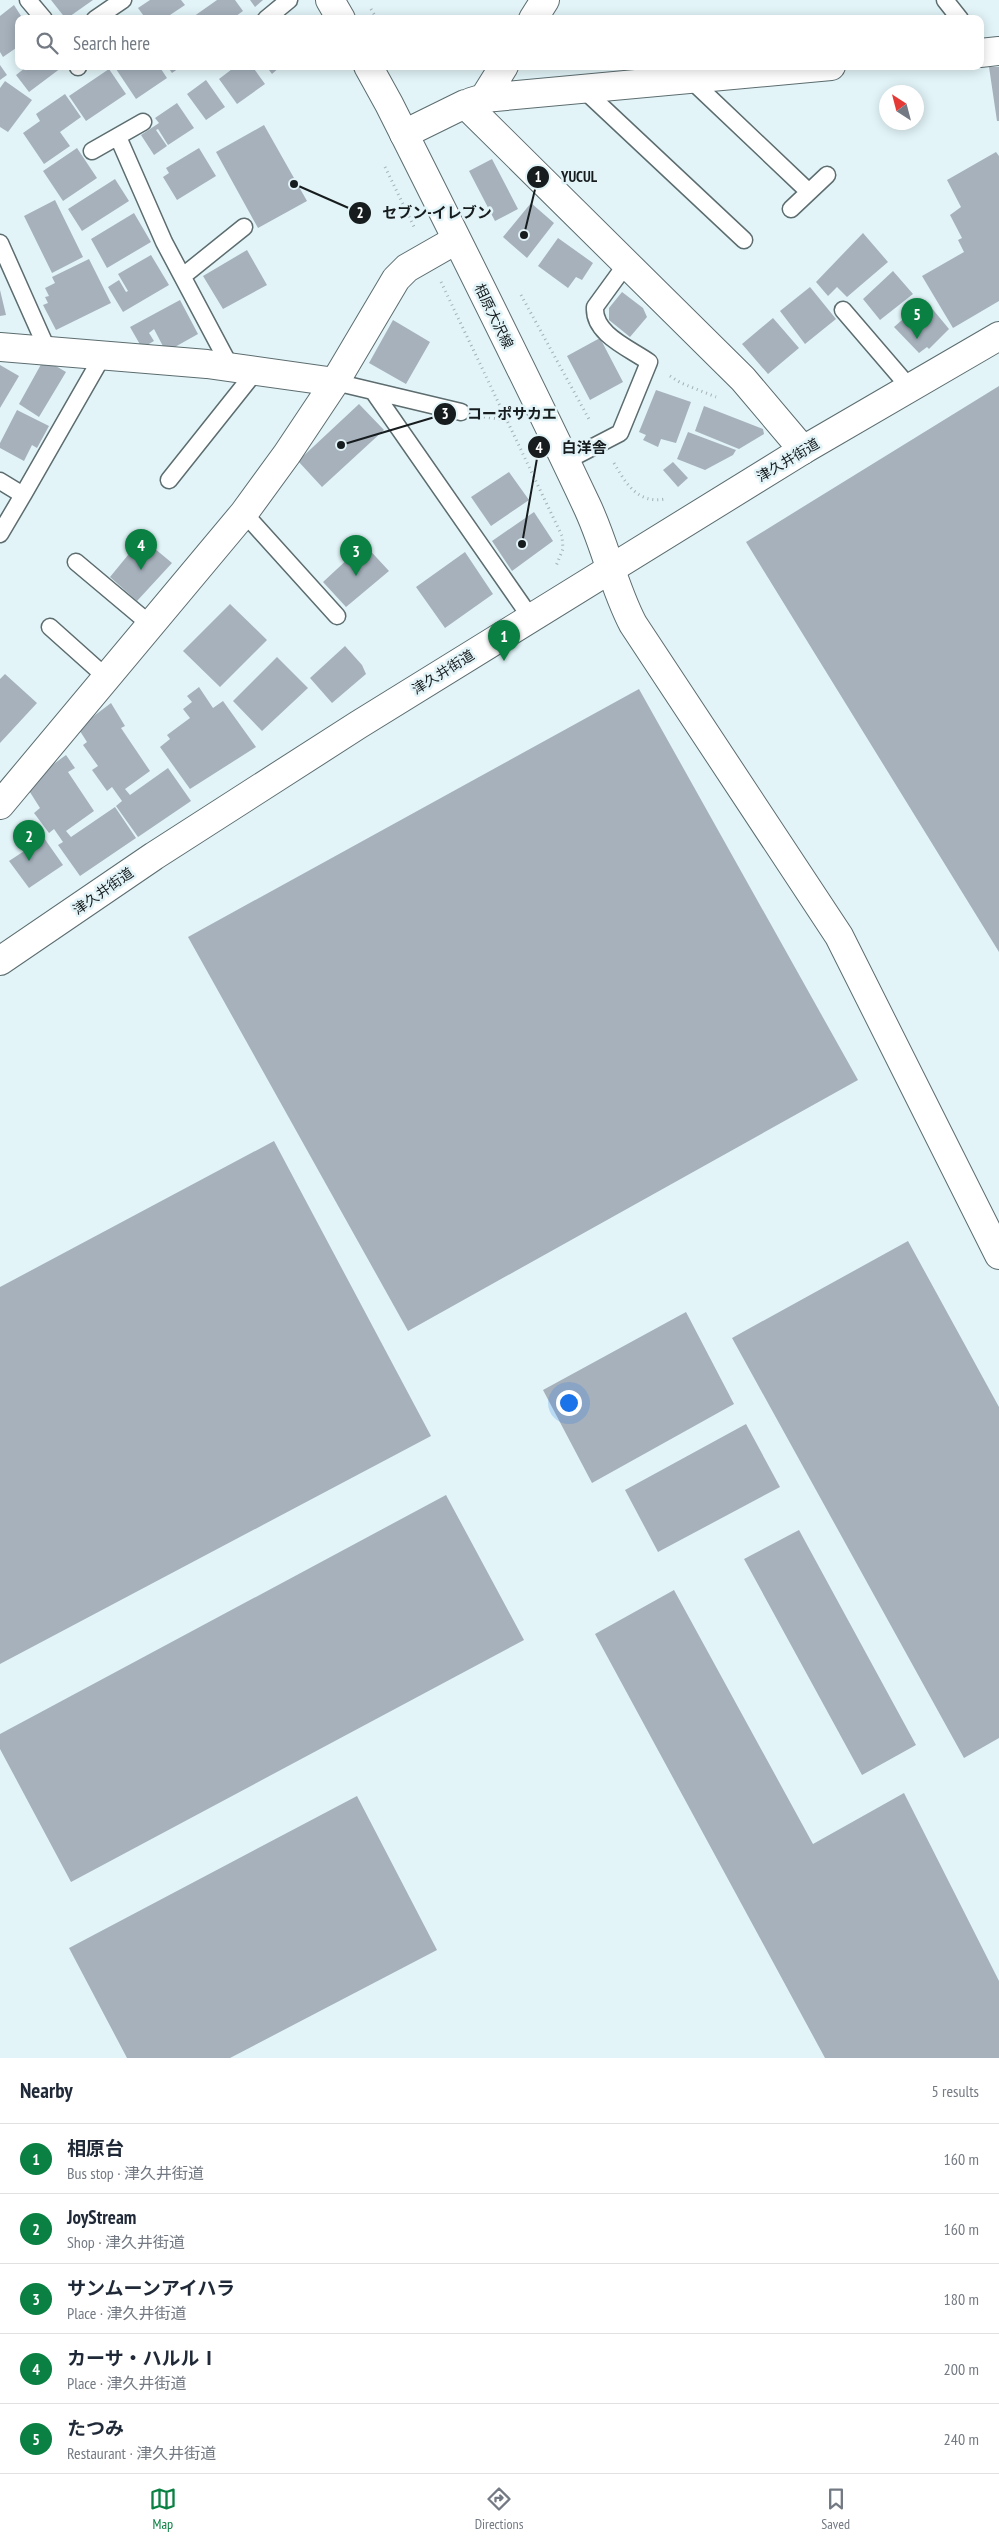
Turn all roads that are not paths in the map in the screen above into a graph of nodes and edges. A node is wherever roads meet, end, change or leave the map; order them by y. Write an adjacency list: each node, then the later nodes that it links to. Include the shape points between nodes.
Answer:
1 (28, 0): 7 (lane)
2 (123, 0): 8 (lane)
3 (289, 0): 9 (lane)
4 (330, 0): 10 (main road)
5 (545, 0): 11 (main road)
6 (945, 0): 12 (lane)
7 (41, 15)
8 (101, 15)
9 (271, 15)
10 (339, 15)
11 (536, 15)
12 (957, 15)
13 (370, 70): 20 (main road, 相原大沢線)
14 (501, 70): 18 (main road)
15 (788, 70): 16 (main road)
16 (690, 79): 17 (main road); 24 (lane)
17 (583, 89): 18 (main road); 28 (lane)
18 (475, 101): 20 (main road); 30 (main road)
19 (143, 122): 21 (lane)
20 (404, 134): 27 (main road, 相原大沢線)
21 (118, 137): 22 (lane); 31 (lane, via 164,242)
22 (92, 151)
23 (828, 175): 24 (lane)
24 (809, 192): 25 (lane)
25 (791, 209)
26 (244, 227): 31 (lane)
27 (456, 240): 38 (main road, via 407,268 396,279); 43 (main road, 相原大沢線)
28 (744, 240)
29 (0, 243): 35 (lane)
30 (626, 263): 42 (main road, via 743,379); 43 (lane, via 595,307 594,315 603,330 649,362 620,433)
31 (183, 276): 37 (lane)
32 (843, 310): 39 (lane)
33 (999, 336): 39 (main road, 津久井街道)
34 (0, 347): 35 (main road)
35 (48, 352): 36 (main road)
36 (102, 356): 37 (main road); 46 (lane)
37 (243, 370): 38 (main road); 44 (lane)
38 (335, 382): 40 (lane); 47 (main road)
39 (910, 388): 42 (main road, 津久井街道)
40 (374, 391): 41 (lane); 52 (lane)
41 (461, 412)
42 (803, 450): 50 (main road, 津久井街道)
43 (566, 461): 50 (main road, 相原大沢線, via 598,530)
44 (169, 480)
45 (0, 481): 46 (lane)
46 (23, 495): 48 (lane)
47 (244, 513): 51 (lane); 53 (main road)
48 (0, 534)
49 (76, 562): 53 (lane)
50 (611, 568): 52 (main road, 津久井街道); 58 (main road, 相原大沢線, via 633,624 839,936)
51 (337, 616)
52 (531, 618): 57 (main road, 津久井街道, via 154,856)
53 (151, 624): 55 (main road)
54 (50, 627): 55 (lane)
55 (107, 678): 56 (main road)
56 (0, 804)
57 (0, 961)
58 (999, 1256)

